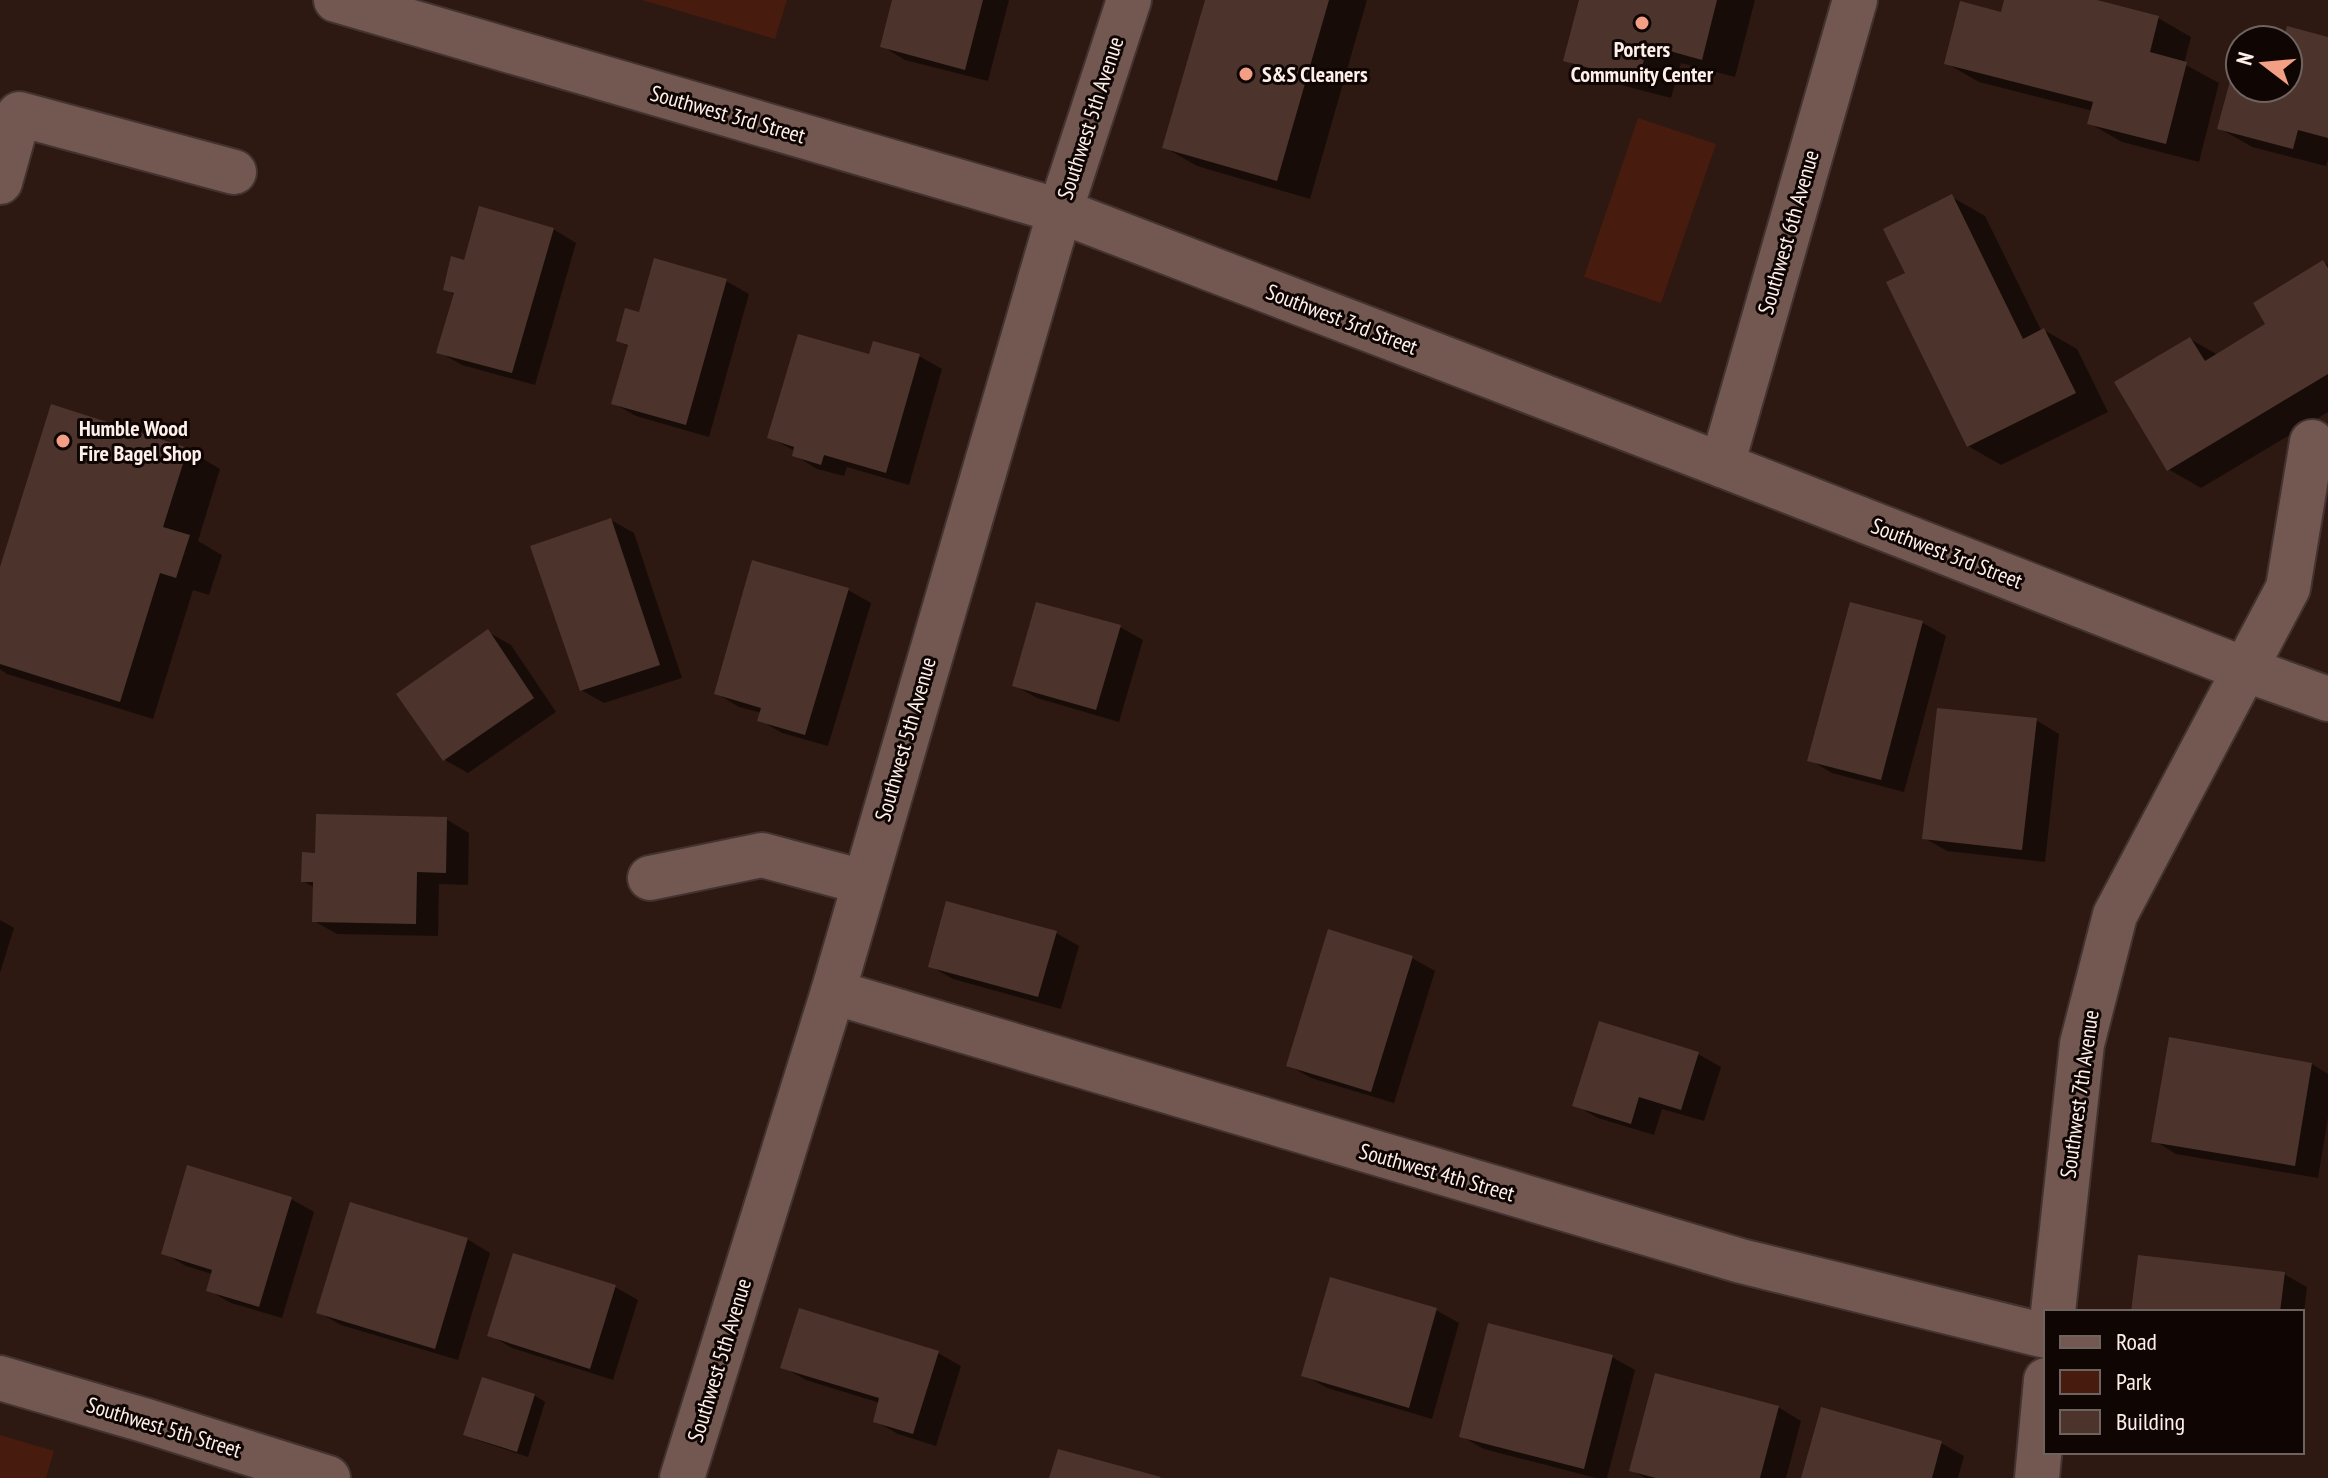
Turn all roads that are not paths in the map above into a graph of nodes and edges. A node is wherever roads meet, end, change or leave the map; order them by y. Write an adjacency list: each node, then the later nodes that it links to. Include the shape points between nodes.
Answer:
1 (336, 0): 6 (street, Southwest 3rd Street)
2 (1129, 0): 6 (street, Southwest 5th Avenue)
3 (1855, 0): 8 (street, Southwest 6th Avenue)
4 (234, 172): 5 (street, via 19,114)
5 (0, 182)
6 (1060, 211): 8 (street, Southwest 3rd Street); 12 (street, Southwest 5th Avenue)
7 (2312, 442): 9 (street, Southwest 7th Avenue, via 2288,588)
8 (1722, 465): 9 (street, Southwest 3rd Street)
9 (2244, 669): 10 (street, Southwest 3rd Street); 14 (street, Southwest 7th Avenue, via 2115,915 2082,1044)
10 (2328, 699)
11 (650, 878): 12 (street, via 762,855)
12 (863, 882): 13 (street, Southwest 5th Avenue)
13 (833, 992): 15 (street, Southwest 4th Street, via 1741,1261); 19 (street, Southwest 5th Avenue)
14 (2053, 1310)
15 (2044, 1336)
16 (0, 1378): 18 (street, Southwest 5th Street)
17 (2044, 1402): 20 (street)
18 (328, 1478)
19 (682, 1478)
20 (2037, 1478)

